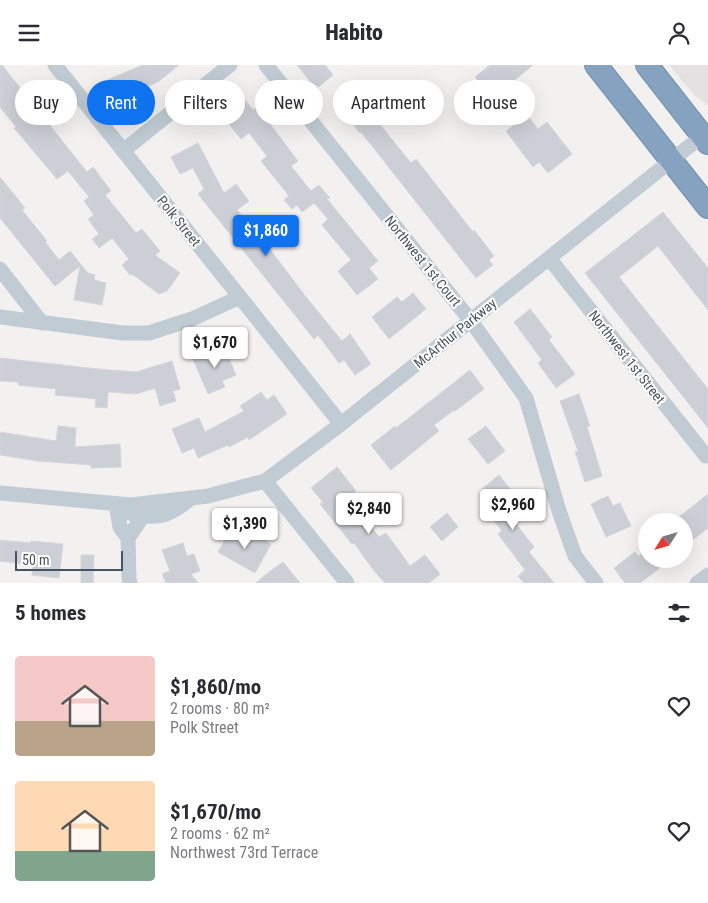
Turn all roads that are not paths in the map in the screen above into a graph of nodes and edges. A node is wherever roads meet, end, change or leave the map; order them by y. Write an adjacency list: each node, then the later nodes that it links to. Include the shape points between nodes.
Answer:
1 (55, 65): 7 (street, Polk Street)
2 (230, 65): 7 (street)
3 (266, 65): 14 (street, Northwest 1st Court)
4 (596, 65): 8 (highway)
5 (647, 65): 6 (highway)
6 (705, 139): 8 (street, McArthur Parkway)
7 (123, 151): 12 (street, Polk Street)
8 (671, 161): 9 (highway); 10 (street, McArthur Parkway)
9 (708, 207)
10 (549, 258): 14 (street, McArthur Parkway); 17 (street, Northwest 1st Street)
11 (0, 269): 15 (street)
12 (240, 297): 15 (street, via 192,319 149,333 122,333); 16 (street, Polk Street)
13 (0, 317): 15 (street)
14 (471, 321): 16 (street, McArthur Parkway); 27 (street, Northwest 1st Court, via 526,398 558,511 575,556)
15 (42, 323)
16 (342, 424): 18 (street, McArthur Parkway)
17 (706, 456)
18 (265, 481): 20 (street, McArthur Parkway); 26 (street)
19 (0, 493): 21 (street, McArthur Parkway)
20 (191, 498): 21 (street, McArthur Parkway); 22 (street, McArthur Parkway, via 177,511 150,518)
21 (116, 507): 22 (street, McArthur Parkway); 23 (street, via 120,527)
22 (143, 516): 23 (street)
23 (128, 538): 25 (street)
24 (708, 575): 28 (street)
25 (130, 583)
26 (347, 583)
27 (596, 583)
28 (697, 583)

